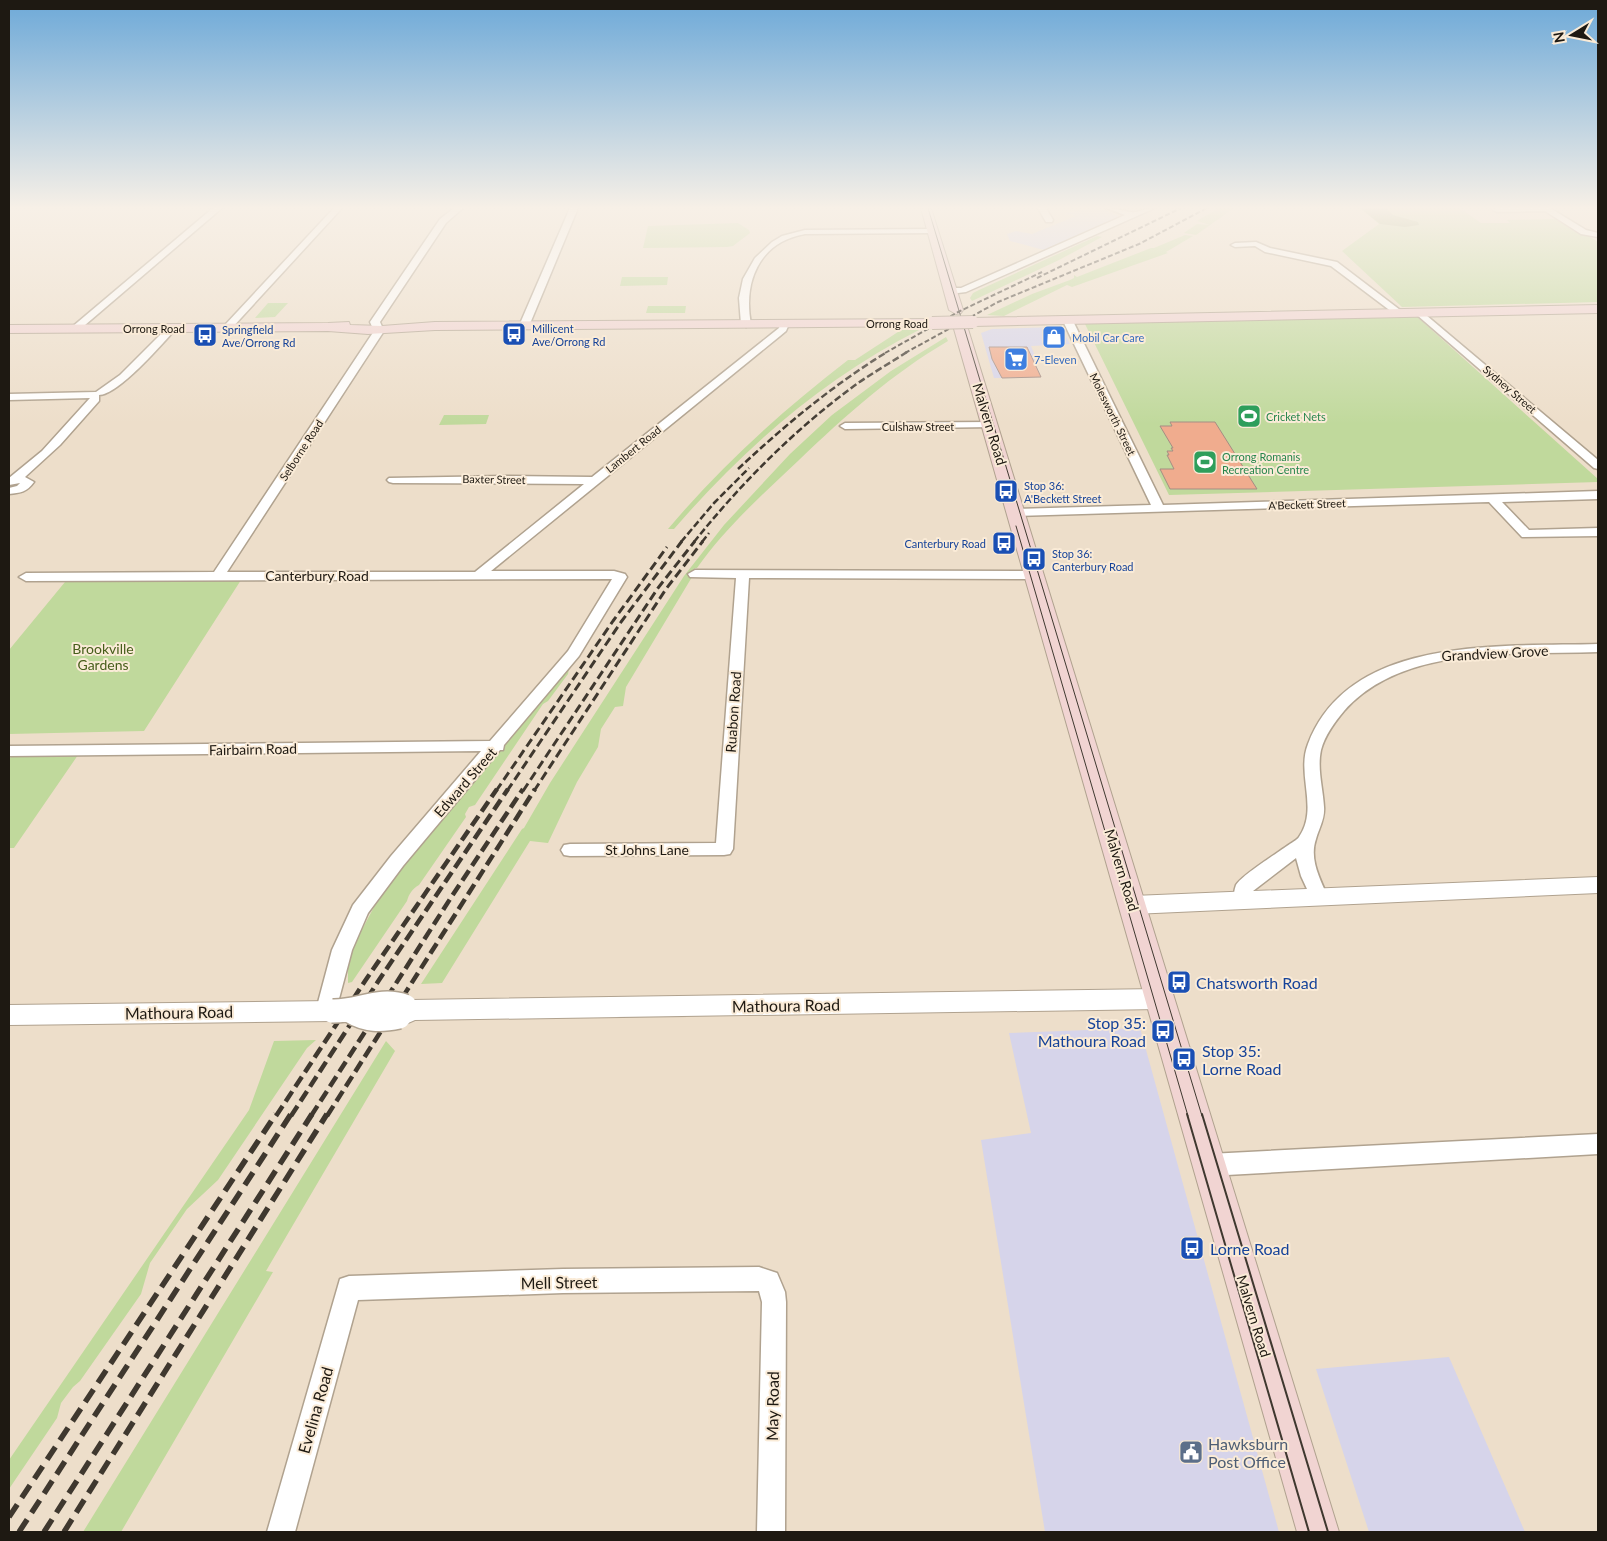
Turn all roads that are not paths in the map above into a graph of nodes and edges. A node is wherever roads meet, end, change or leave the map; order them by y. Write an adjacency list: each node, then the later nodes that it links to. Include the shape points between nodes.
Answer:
1 (133, 280): 22 (street)
2 (271, 280): 20 (street)
3 (403, 280): 18 (street, via 375,322)
4 (544, 280): 17 (street)
5 (748, 280): 15 (street, via 743,298)
6 (948, 280): 10 (main road, Malvern Road)
7 (985, 280): 10 (street, via 962,290)
8 (1356, 280): 11 (street)
9 (1598, 309): 12 (main road, Orrong Road)
10 (959, 312): 13 (main road, Orrong Road, bridge); 13 (main road); 14 (main road, Orrong Road); 26 (main road, Malvern Road)
11 (1399, 313): 12 (main road, Orrong Road); 14 (main road, Orrong Road)
12 (1420, 313): 28 (street, Sydney Street)
13 (936, 314): 16 (main road, Orrong Road, via 895,323)
14 (1068, 320): 35 (street, Molesworth Street)
15 (746, 324): 16 (main road, Orrong Road); 17 (main road, Orrong Road)
16 (784, 324): 30 (street, Lambert Road, via 777,334)
17 (524, 326): 18 (main road, Orrong Road)
18 (377, 327): 20 (main road, Orrong Road); 41 (street, Selborne Road, via 378,332)
19 (172, 328): 20 (main road, Orrong Road); 22 (main road, Orrong Road); 23 (street)
20 (227, 328)
21 (9, 329): 22 (main road, Orrong Road)
22 (75, 329)
23 (102, 395): 24 (street); 25 (street); 25 (street)
24 (9, 397)
25 (84, 414): 31 (street)
26 (990, 425): 27 (street, Culshaw Street); 36 (main road, Malvern Road)
27 (845, 426)
28 (1598, 466)
29 (392, 480): 30 (street, Baxter Street, via 505,478)
30 (595, 481): 38 (street, Lambert Road)
31 (16, 485): 34 (street)
32 (1598, 495): 33 (street, A'Beckett Street)
33 (1492, 498): 35 (street, A'Beckett Street); 37 (street, via 1526,534)
34 (9, 499)
35 (1158, 508): 36 (street, A'Beckett Street)
36 (1016, 513): 43 (main road, Malvern Road)
37 (1598, 532)
38 (480, 574): 41 (street, Canterbury Road); 42 (street, Canterbury Road)
39 (695, 574): 40 (street)
40 (743, 574): 43 (street); 49 (street, Ruabon Road)
41 (220, 575): 44 (street, Canterbury Road)
42 (607, 575): 46 (street, Edward Street, via 618,576 620,580 582,642)
43 (1034, 575): 54 (main road, Malvern Road)
44 (26, 577)
45 (1598, 648): 48 (street, Grandview Grove, via 1438,656 1404,665 1364,685 1336,710 1316,742 1312,757 1316,809 1313,827)
46 (497, 746): 47 (street, Fairbairn Road); 56 (street, Edward Street, via 397,861 360,910 342,950)
47 (9, 752)
48 (1306, 841): 52 (street, Grandview Grove, via 1306,870); 53 (street, via 1244,888)
49 (724, 849): 50 (street, St Johns Lane)
50 (570, 850)
51 (1598, 885): 52 (street)
52 (1319, 897): 53 (street)
53 (1242, 900): 54 (street)
54 (1133, 905): 55 (main road, Malvern Road)
55 (1160, 999): 56 (street, Mathoura Road, bridge, via 405,1011 368,1020); 59 (main road, Malvern Road)
56 (336, 1011): 57 (street, Mathoura Road)
57 (9, 1014)
58 (1598, 1144): 59 (street)
59 (1209, 1165): 64 (main road, Malvern Road)
60 (768, 1282): 61 (street, Mell Street, via 759,1279 562,1281); 63 (street, May Road, via 774,1302)
61 (349, 1288): 62 (street, Evelina Road)
62 (281, 1532)
63 (771, 1532)
64 (1318, 1532)

